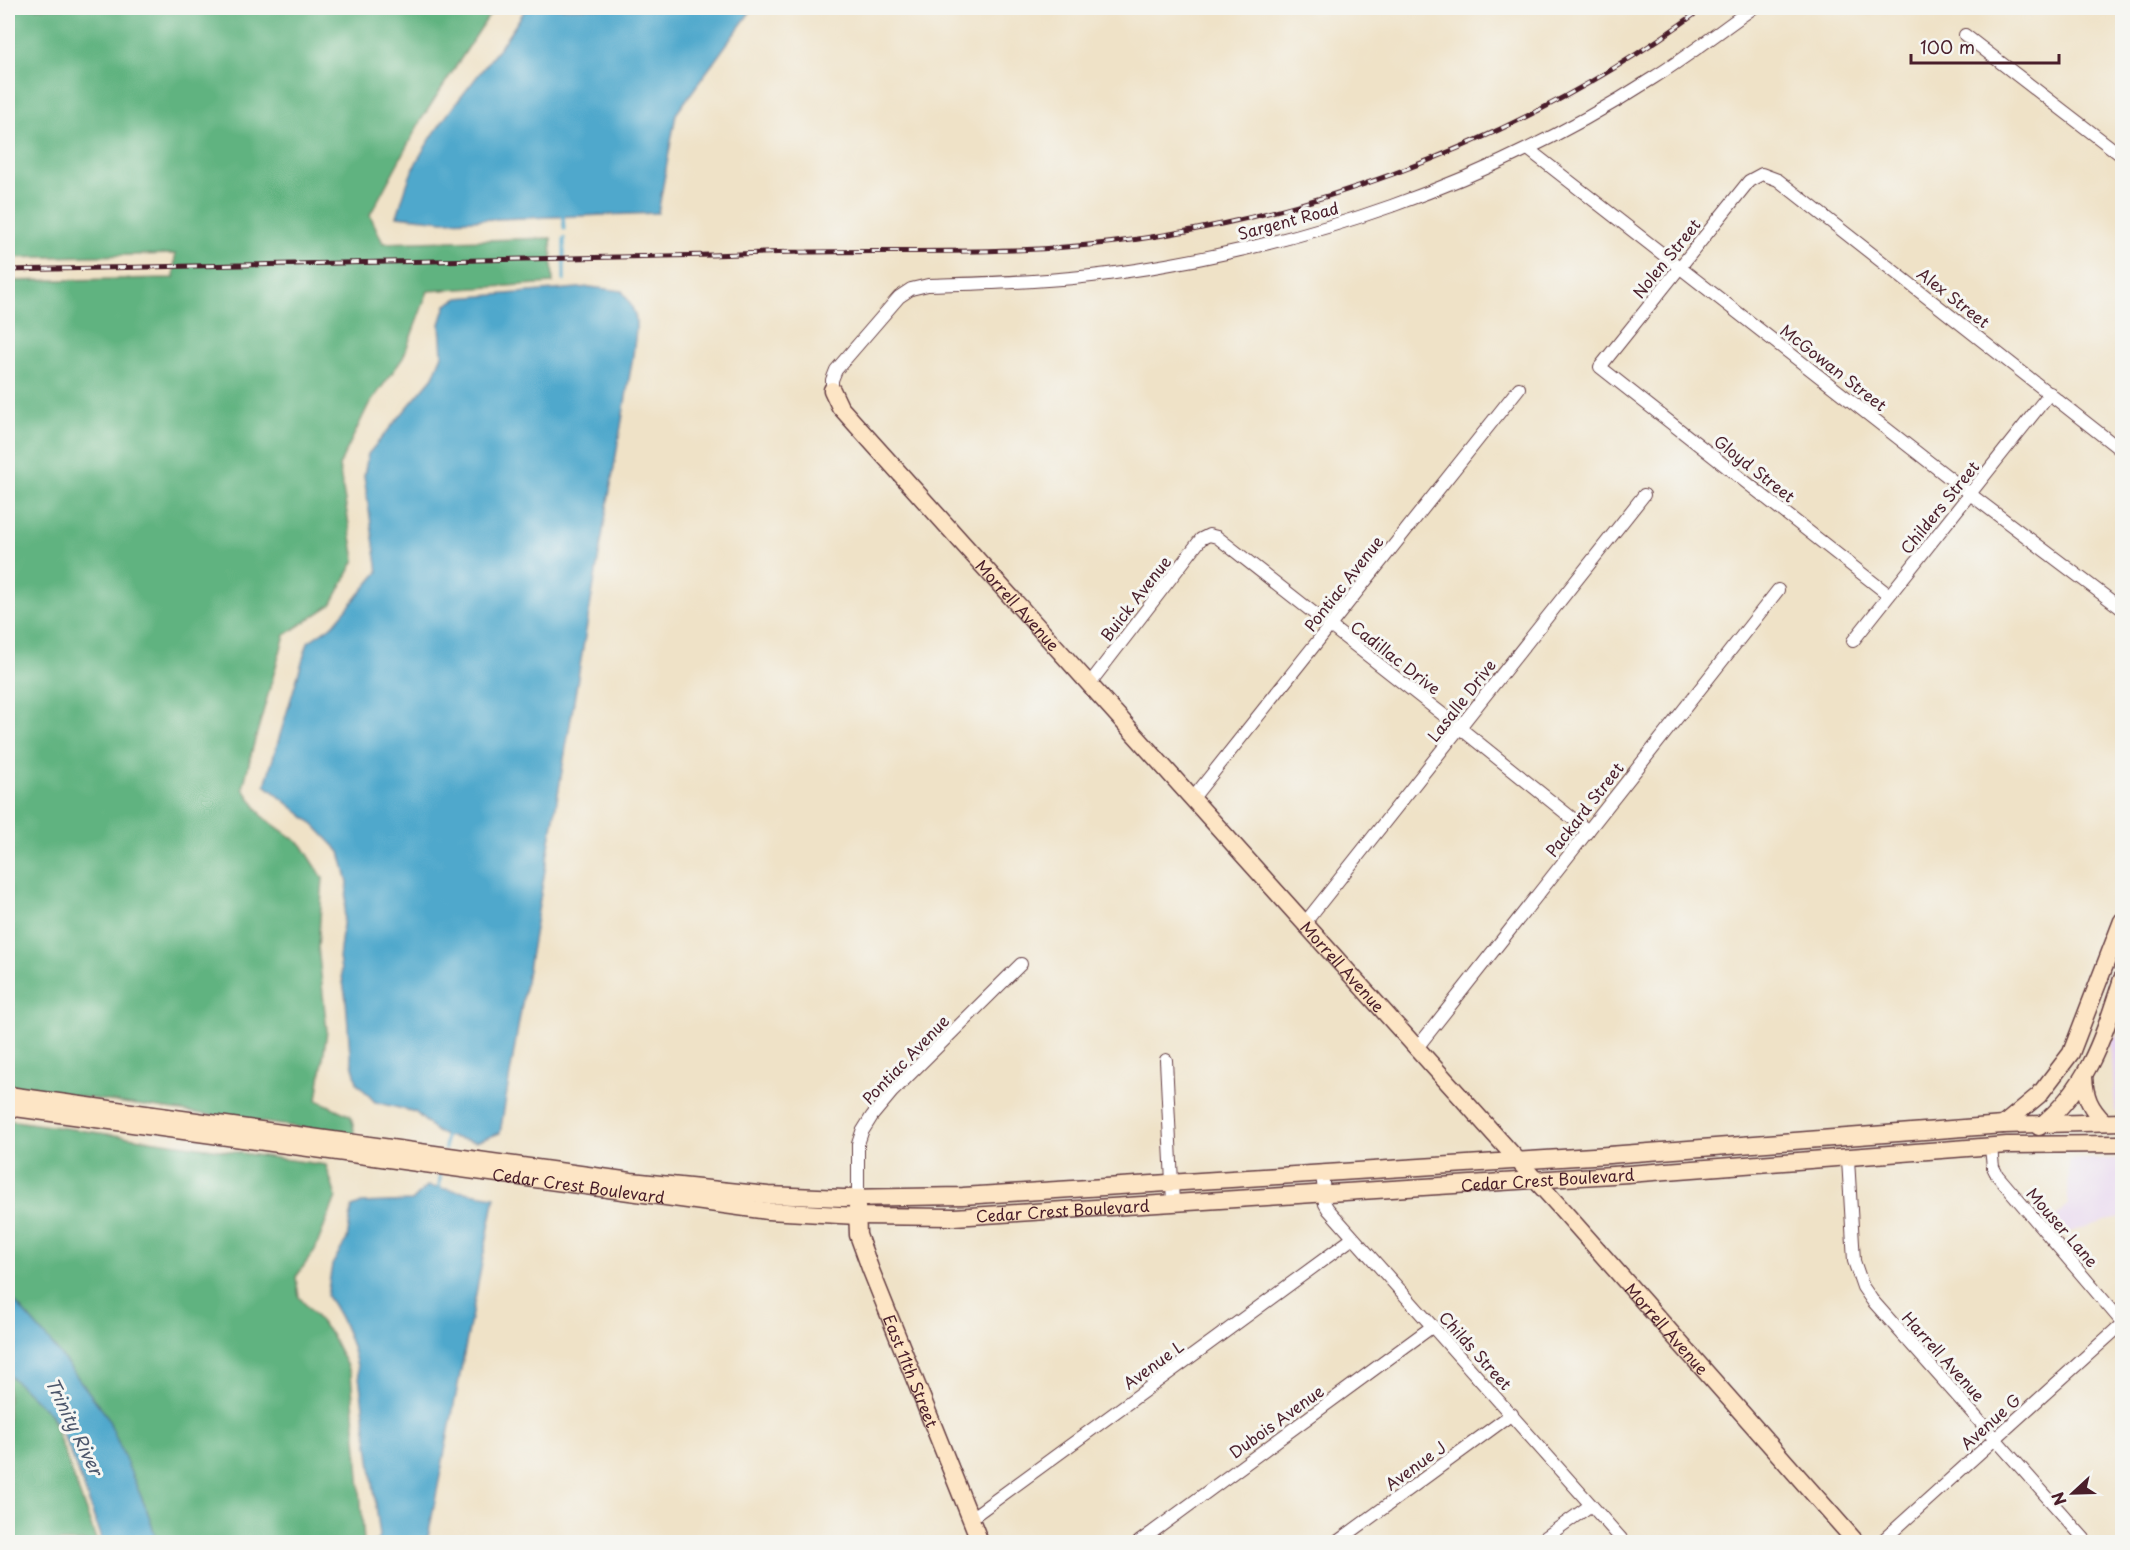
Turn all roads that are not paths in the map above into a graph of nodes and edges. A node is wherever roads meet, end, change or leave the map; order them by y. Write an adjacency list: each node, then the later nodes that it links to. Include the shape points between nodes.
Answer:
1 (1753, 8): 3 (street, Sargent Road, via 1653,78)
2 (1965, 35): 4 (street)
3 (1528, 149): 6 (street, McGowan Street); 9 (street, Sargent Road, via 1398,204 1285,240 1107,274 911,289 889,306 836,370)
4 (2122, 156)
5 (1762, 174): 6 (street, Nolen Street, via 1749,181); 10 (street, Alex Street, via 1778,180)
6 (1679, 267): 7 (street, Nolen Street); 12 (street, McGowan Street)
7 (1600, 367): 16 (street, Gloyd Street)
8 (1519, 388): 18 (street, Pontiac Avenue)
9 (832, 390): 20 (main road, Morrell Avenue, via 840,407)
10 (2050, 393): 11 (street, Alex Street); 12 (street, Childers Street)
11 (2122, 451)
12 (1970, 494): 16 (street, Childers Street); 17 (street, McGowan Street)
13 (1644, 495): 21 (street, Lasalle Drive)
14 (1209, 535): 18 (street, Cadillac Drive, via 1217,537); 20 (street, Buick Avenue, via 1201,539)
15 (1778, 590): 23 (street, Packard Street)
16 (1889, 595): 19 (street, Childers Street)
17 (2122, 609)
18 (1330, 626): 21 (street, Cadillac Drive); 22 (street, Pontiac Avenue)
19 (1853, 642)
20 (1090, 683): 22 (main road, Morrell Avenue)
21 (1460, 728): 23 (street, Cadillac Drive); 25 (street, Lasalle Drive)
22 (1193, 798): 25 (main road, Morrell Avenue)
23 (1588, 831): 29 (street, Packard Street)
24 (2122, 921): 26 (main road)
25 (1304, 924): 29 (main road, Morrell Avenue)
26 (2118, 940): 37 (main road, via 2071,1053 2039,1095)
27 (1021, 964): 48 (street, Pontiac Avenue, via 872,1116 858,1144)
28 (2122, 979): 31 (main road)
29 (1416, 1049): 41 (main road, Morrell Avenue)
30 (1166, 1060): 45 (street)
31 (2084, 1077): 34 (main road, via 2085,1095); 36 (main road)
32 (8, 1095): 46 (main road, Cedar Crest Boulevard)
33 (8, 1107): 46 (main road, Cedar Crest Boulevard)
34 (2103, 1122): 35 (main road, Cedar Crest Boulevard); 36 (main road, Cedar Crest Boulevard)
35 (2122, 1122)
36 (2042, 1124): 37 (main road, Cedar Crest Boulevard); 40 (main road)
37 (2003, 1125): 38 (main road, Cedar Crest Boulevard); 40 (main road, via 1990,1139)
38 (1846, 1136): 41 (main road, Cedar Crest Boulevard); 42 (main road)
39 (2122, 1144): 40 (main road, Cedar Crest Boulevard)
40 (1999, 1146): 42 (main road, Cedar Crest Boulevard); 52 (street, Mouser Lane, via 1993,1167 1997,1175)
41 (1515, 1159): 43 (main road, Cedar Crest Boulevard); 44 (main road, Morrell Avenue)
42 (1848, 1159): 44 (main road, Cedar Crest Boulevard); 55 (street, Harrell Avenue, via 1854,1261 1863,1287)
43 (1322, 1172): 45 (main road, Cedar Crest Boulevard); 47 (street, Childs Street)
44 (1535, 1180): 47 (main road, Cedar Crest Boulevard); 63 (main road, Morrell Avenue)
45 (1171, 1181): 48 (main road, Cedar Crest Boulevard, via 963,1196); 49 (street)
46 (630, 1187): 48 (main road, Cedar Crest Boulevard); 50 (main road, Cedar Crest Boulevard, via 768,1212)
47 (1323, 1193): 49 (main road, Cedar Crest Boulevard); 51 (street, Childs Street, via 1328,1209)
48 (858, 1197): 50 (main road, East 11th Street)
49 (1173, 1203): 50 (main road, Cedar Crest Boulevard, via 954,1217)
50 (857, 1216): 57 (main road, East 11th Street, via 858,1235 870,1268)
51 (1353, 1238): 53 (street, Childs Street); 57 (street, Avenue L)
52 (2122, 1323): 55 (street, Avenue G)
53 (1433, 1326): 54 (street, Childs Street); 59 (street, Dubois Avenue)
54 (1512, 1414): 56 (street, Childs Street); 60 (street, Avenue J)
55 (1995, 1438): 64 (street, Avenue G); 65 (street, Harrell Avenue)
56 (1591, 1505): 61 (street); 62 (street, Childs Street)
57 (971, 1518): 58 (main road, East 11th Street)
58 (980, 1542)
59 (1138, 1542)
60 (1337, 1542)
61 (1539, 1542)
62 (1624, 1542)
63 (1856, 1542)
64 (1881, 1542)
65 (2087, 1542)

